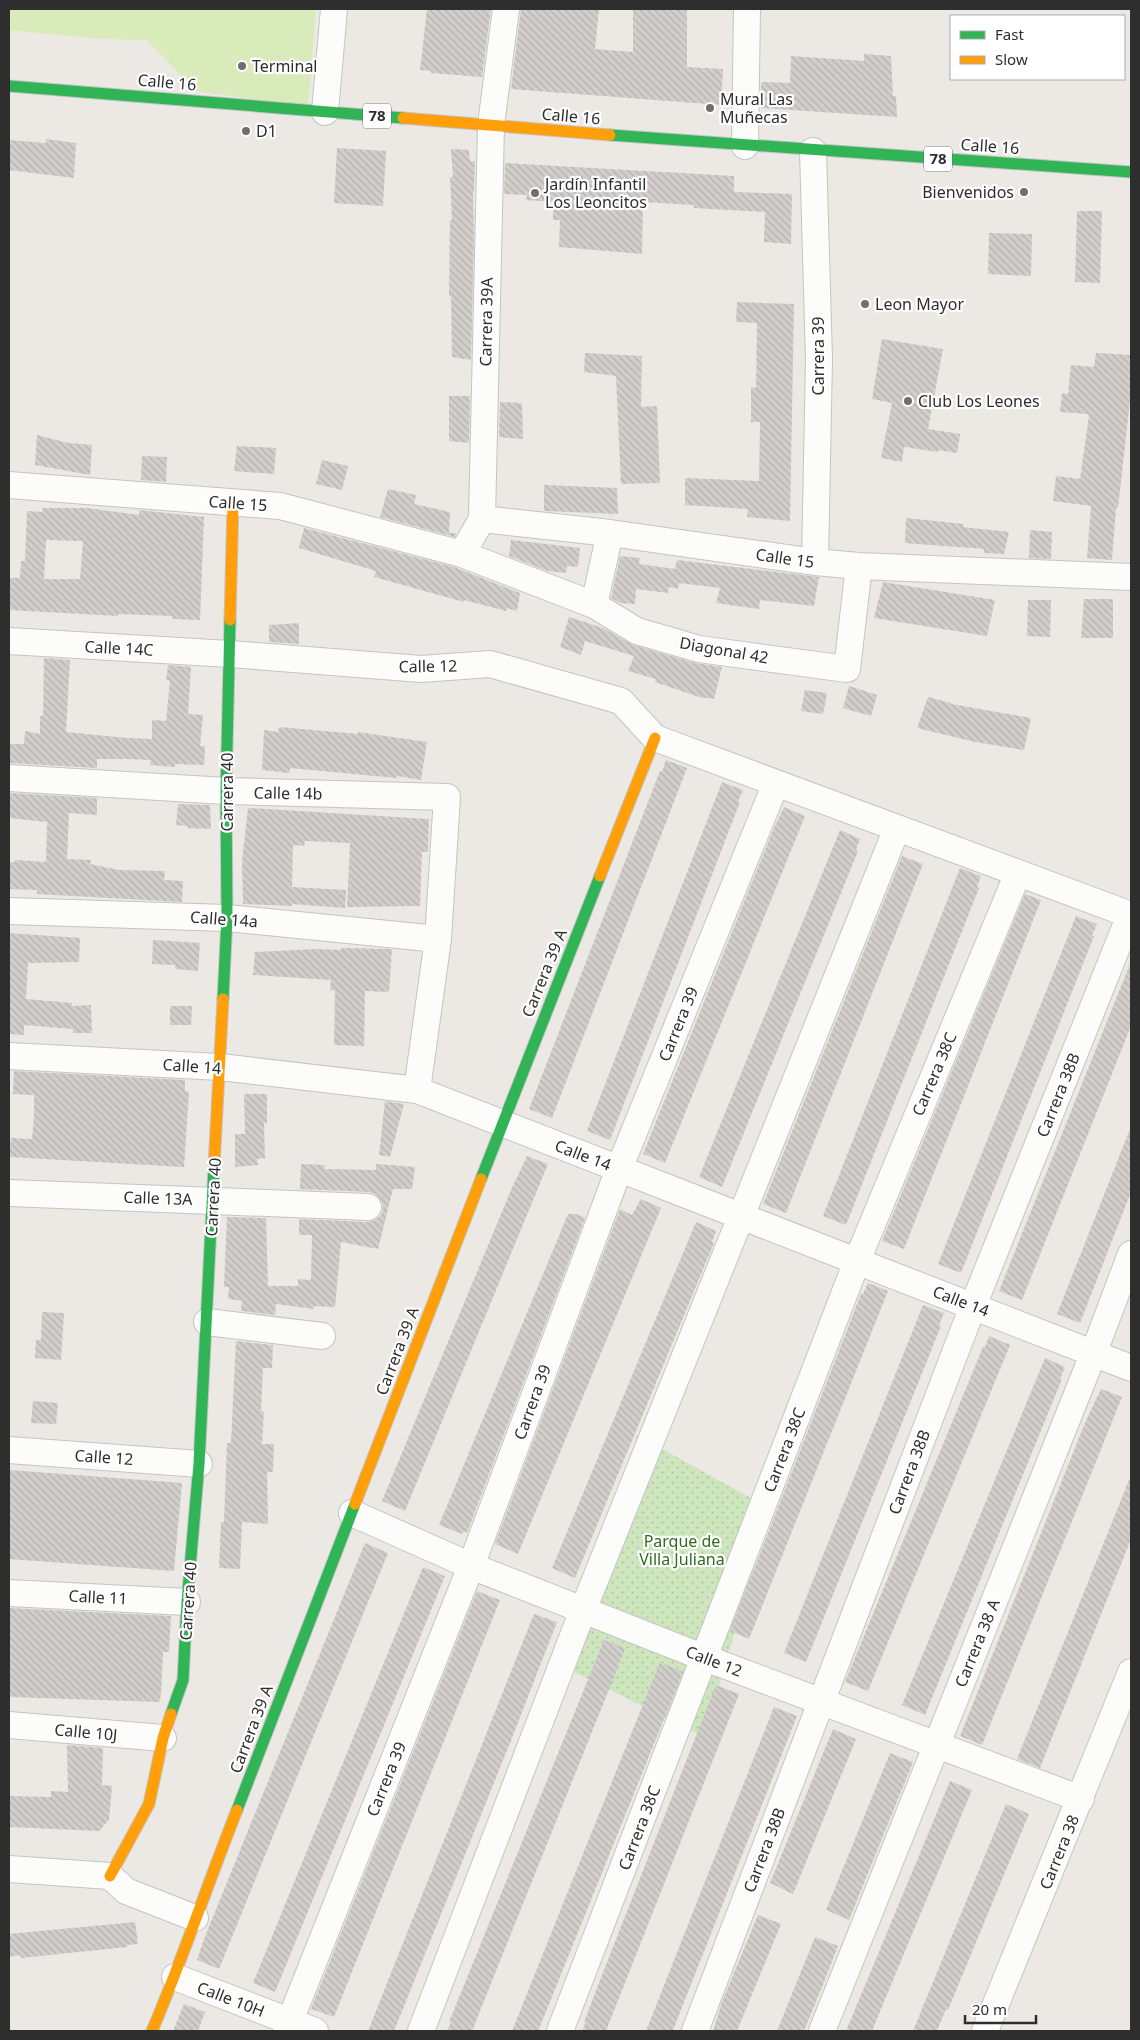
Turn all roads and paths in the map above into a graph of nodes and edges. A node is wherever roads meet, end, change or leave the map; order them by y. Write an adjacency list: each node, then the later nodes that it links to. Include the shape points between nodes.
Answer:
1 (334, 9): 5 (street)
2 (506, 9): 6 (street, Carrera 39A)
3 (747, 9): 7 (street)
4 (9, 86): 5 (main road, Calle 16 / 78)
5 (325, 112): 6 (main road, Calle 16 / 78)
6 (491, 125): 7 (main road, Calle 16 / 78); 12 (street, Carrera 39A)
7 (745, 146): 8 (main road, Calle 16 / 78)
8 (813, 151): 9 (main road, Calle 16 / 78); 15 (street, Carrera 39, via 819,359)
9 (1131, 172)
10 (9, 485): 11 (street, Calle 15)
11 (233, 503): 14 (street, Calle 15, via 280,506); 20 (main road, Carrera 40)
12 (482, 519): 13 (street, Calle 15); 14 (street)
13 (610, 533): 15 (street, Calle 15); 18 (street)
14 (462, 554): 18 (street, Calle 15)
15 (815, 562): 16 (street, Calle 15)
16 (859, 566): 17 (street, Calle 15); 18 (street, Diagonal 42, via 846,670 699,649 637,630)
17 (1131, 577)
18 (594, 605)
19 (9, 641): 20 (street, Calle 14C)
20 (230, 654): 21 (street, Calle 12, via 421,669 490,664 621,701); 24 (main road, Carrera 40)
21 (655, 738): 23 (street); 34 (main road, Carrera 39 A)
22 (9, 778): 24 (street, Calle 14b)
23 (776, 783): 25 (street); 35 (street, Carrera 39)
24 (226, 791): 29 (main road, Carrera 40); 30 (street, Calle 14b, via 447,797)
25 (897, 828): 26 (street); 39 (street)
26 (1018, 873): 28 (street); 41 (street, Carrera 38C)
27 (9, 911): 29 (street, Calle 14a)
28 (1131, 915): 42 (street, Carrera 38B)
29 (227, 918): 30 (street, Calle 14a); 32 (main road, Carrera 40)
30 (438, 938): 33 (street)
31 (9, 1056): 32 (street, Calle 14)
32 (220, 1067): 33 (street, Calle 14); 37 (main road, Carrera 40)
33 (417, 1090): 34 (street, Calle 14)
34 (502, 1124): 35 (street, Calle 14); 49 (main road, Carrera 39 A)
35 (619, 1169): 39 (street, Calle 14); 50 (street, Carrera 39)
36 (9, 1193): 37 (street, Calle 13A)
37 (213, 1200): 38 (street, Calle 13A); 43 (main road, Carrera 40)
38 (368, 1207)
39 (741, 1216): 41 (street, Calle 14); 53 (street)
40 (1131, 1254): 45 (street, Carrera 38 A)
41 (857, 1261): 42 (street, Calle 14); 54 (street, Carrera 38C)
42 (973, 1306): 45 (street, Calle 14); 56 (street, Carrera 38B)
43 (206, 1322): 44 (street); 48 (main road, Carrera 40)
44 (322, 1336)
45 (1094, 1352): 46 (street, Calle 14); 59 (street, Carrera 38 A)
46 (1131, 1368)
47 (9, 1450): 48 (street, Calle 12)
48 (199, 1464): 52 (main road, Carrera 40)
49 (352, 1513): 50 (street, Calle 12); 63 (main road, Carrera 39 A)
50 (471, 1566): 53 (street, Calle 12); 65 (street, Carrera 39)
51 (9, 1593): 52 (street, Calle 11)
52 (186, 1602): 58 (main road, Carrera 40, via 183,1680)
53 (583, 1610): 54 (street, Calle 12); 68 (street)
54 (705, 1658): 56 (street, Calle 12); 69 (street, Carrera 38C)
55 (1131, 1672): 60 (street, Carrera 38)
56 (821, 1701): 59 (street, Calle 12); 70 (street, Carrera 38B)
57 (9, 1725): 58 (street, Calle 10J)
58 (162, 1738): 62 (main road, Carrera 40, via 149,1804)
59 (936, 1744): 60 (street, Calle 12); 71 (street, Carrera 38 A)
60 (1081, 1799): 72 (street, Carrera 38)
61 (9, 1869): 62 (street)
62 (110, 1876): 63 (street, via 126,1891)
63 (195, 1918): 64 (main road, Carrera 39 A)
64 (175, 1978): 65 (street, Calle 10H); 66 (main road, Carrera 39 A)
65 (288, 2026): 67 (street, Calle 10H)
66 (152, 2031)
67 (315, 2031)
68 (421, 2031)
69 (560, 2031)
70 (695, 2031)
71 (822, 2031)
72 (985, 2031)

